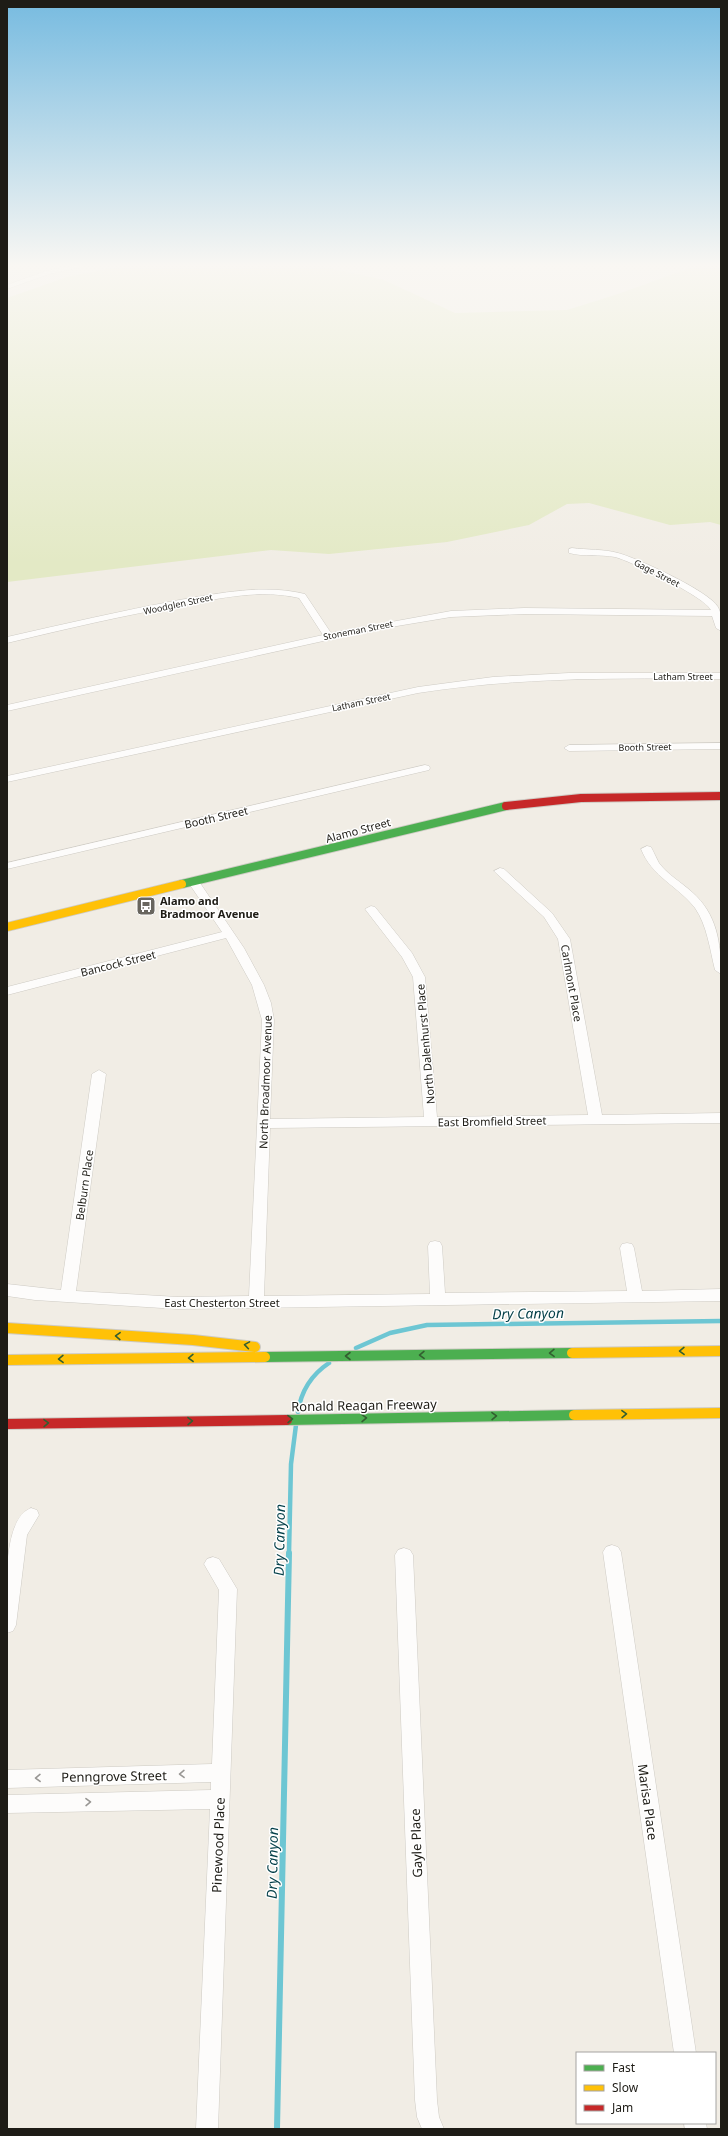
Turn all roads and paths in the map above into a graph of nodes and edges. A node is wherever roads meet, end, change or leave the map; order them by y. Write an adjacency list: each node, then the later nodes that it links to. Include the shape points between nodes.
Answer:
1 (572, 550): 2 (street, Gage Street, via 616,556 637,562 705,598)
2 (716, 613): 3 (street, Gage Street); 4 (street, Stoneman Street, via 524,610 476,612 403,621)
3 (721, 628)
4 (328, 636): 5 (street, Woodglen Street, via 302,596 281,591 220,595); 7 (street, Stoneman Street)
5 (7, 640)
6 (721, 676): 11 (street, Latham Street, via 552,676 471,681 418,690)
7 (7, 708)
8 (721, 746): 9 (street, Booth Street)
9 (569, 748)
10 (425, 768): 14 (street, Booth Street)
11 (7, 779)
12 (721, 796): 16 (main road, Alamo Street, via 581,798 503,806)
13 (647, 849): 20 (street, via 654,864 691,897 707,919)
14 (7, 866)
15 (500, 871): 24 (street, Carlmont Place, via 548,915 564,939)
16 (194, 882): 18 (main road, Alamo Street); 19 (street, North Broadmoor Avenue)
17 (371, 910): 25 (street, North Dalenhurst Place, via 408,956 419,977)
18 (7, 927)
19 (228, 934): 21 (street, Bancock Street); 26 (street, North Broadmoor Avenue, via 259,984 267,1005)
20 (721, 970)
21 (7, 991)
22 (99, 1074): 31 (street, Belburn Place)
23 (721, 1118): 24 (street, East Bromfield Street)
24 (596, 1120): 25 (street, East Bromfield Street)
25 (431, 1122): 26 (street, East Bromfield Street)
26 (264, 1124): 34 (street, North Broadmoor Avenue)
27 (435, 1246): 33 (street)
28 (626, 1248): 32 (street)
29 (7, 1290): 31 (street, East Chesterton Street)
30 (721, 1295): 32 (street, East Chesterton Street)
31 (68, 1296): 34 (street, East Chesterton Street, via 178,1303)
32 (635, 1296): 33 (street, East Chesterton Street)
33 (438, 1299): 34 (street, East Chesterton Street)
34 (256, 1302)
35 (7, 1328): 37 (main road, one-way to 35, via 217,1340 58,1334)
36 (721, 1351): 37 (main road, one-way to 37)
37 (314, 1356): 38 (main road, one-way to 38)
38 (7, 1360)
39 (721, 1413): 40 (main road, Ronald Reagan Freeway, one-way to 39)
40 (164, 1422): 41 (main road, Ronald Reagan Freeway, one-way to 40); 42 (main road)
41 (7, 1424)
42 (46, 1433)
43 (31, 1516): 47 (street, via 19,1533)
44 (612, 1552): 52 (street, Marisa Place)
45 (404, 1555): 54 (street, Gayle Place, via 426,2100 428,2117)
46 (213, 1564): 48 (street, Pinewood Place, via 228,1589)
47 (7, 1625)
48 (221, 1773): 49 (street, Penngrove Street, one-way to 49); 50 (street, Pinewood Place)
49 (7, 1779)
50 (220, 1799): 51 (street, one-way to 50); 53 (street, Pinewood Place)
51 (7, 1804)
52 (685, 2052)
53 (207, 2129)
54 (433, 2129)

